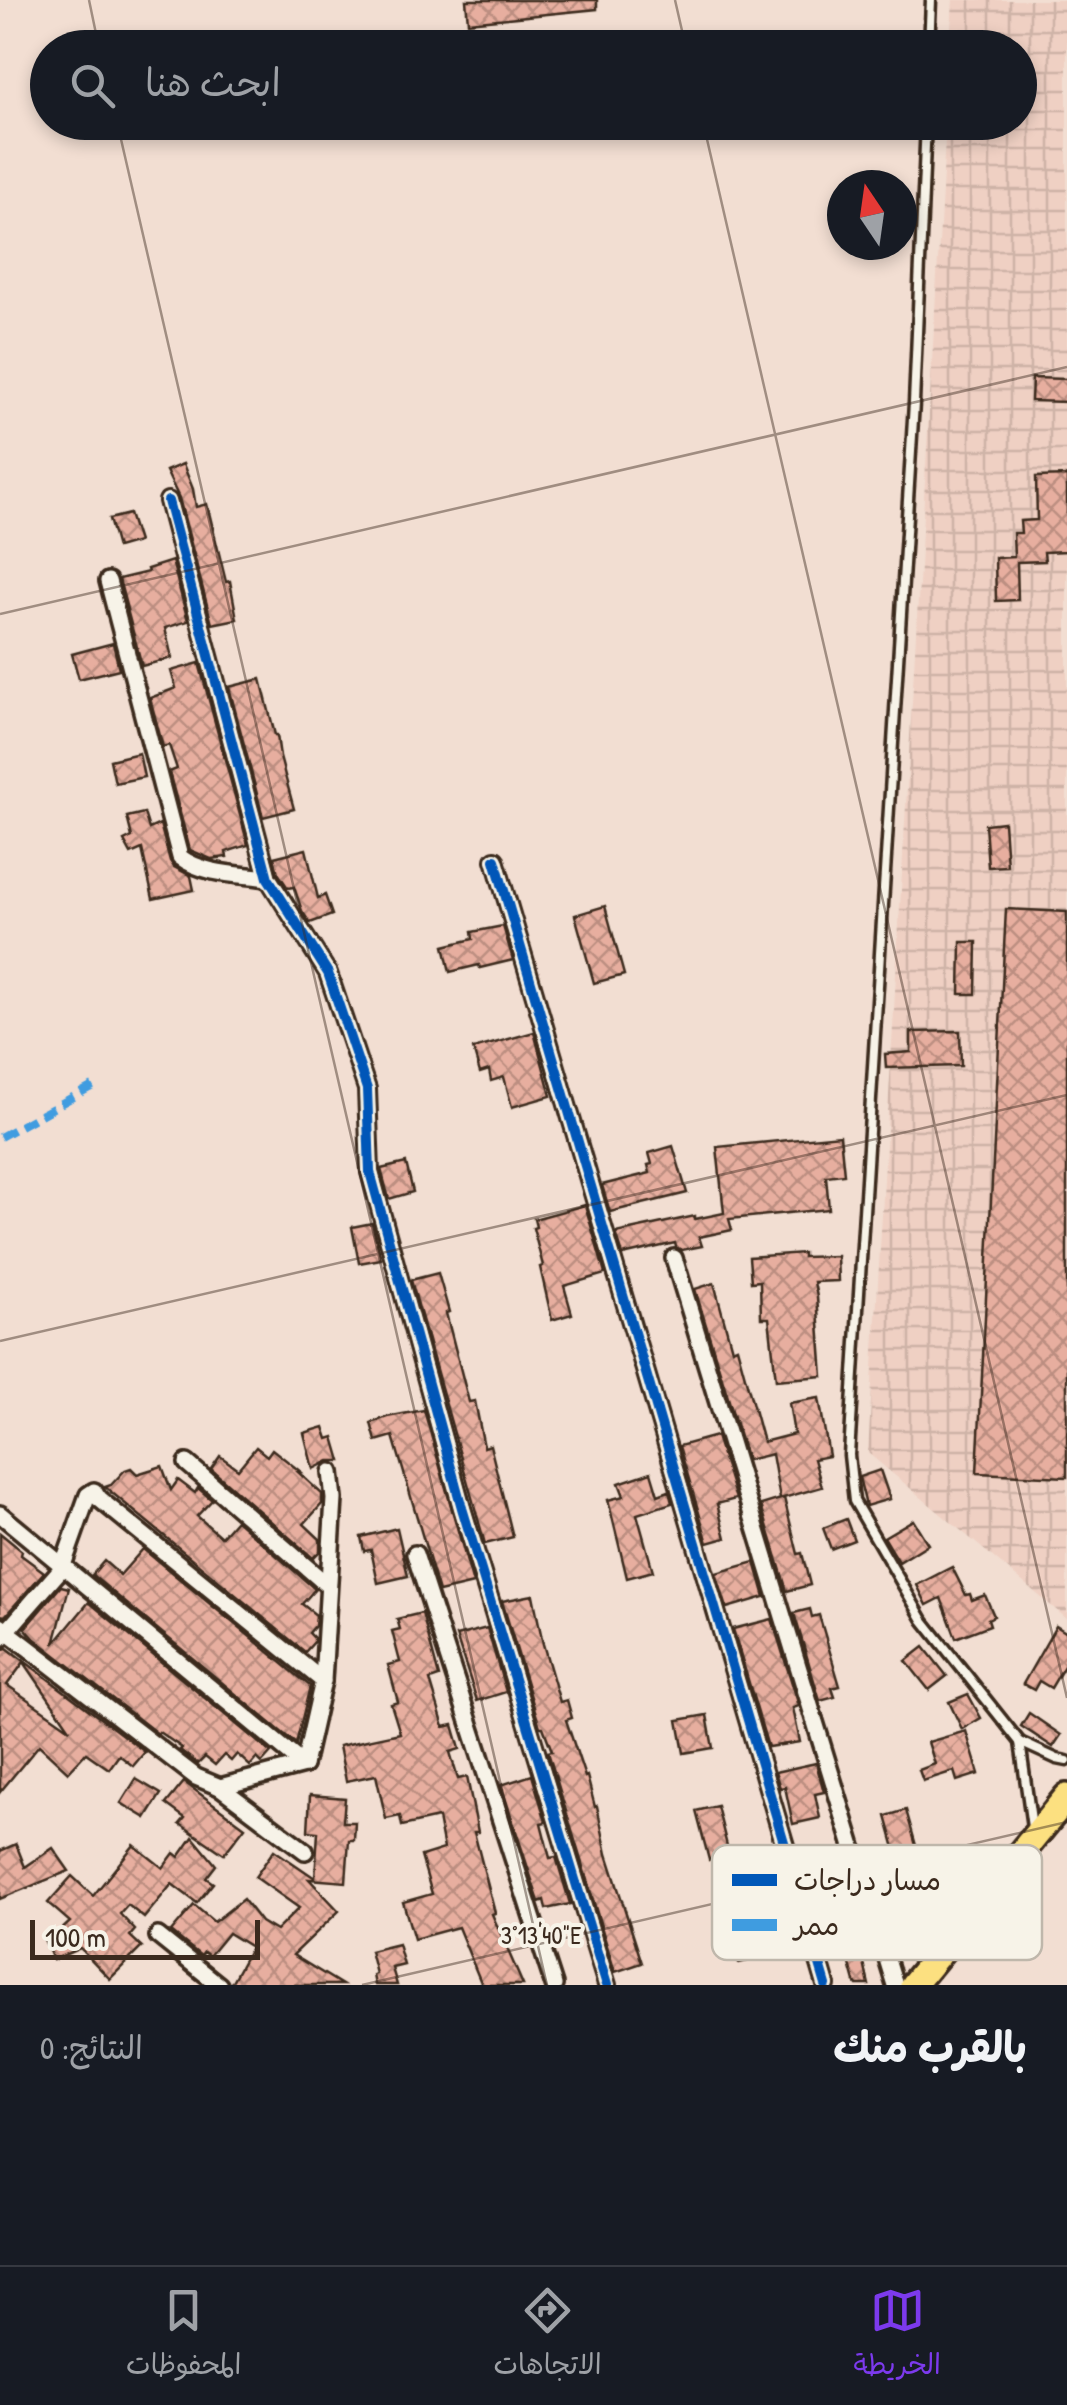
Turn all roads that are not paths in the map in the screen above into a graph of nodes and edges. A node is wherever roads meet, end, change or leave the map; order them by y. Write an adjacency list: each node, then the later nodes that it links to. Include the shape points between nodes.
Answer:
1 (931, 0): 2 (lane)
2 (930, 30)
3 (925, 140): 17 (lane, via 849,1455 854,1501 924,1620)
4 (168, 501): 7 (street)
5 (108, 581): 7 (street, via 180,857 207,870)
6 (495, 860): 23 (street)
7 (268, 878): 33 (street, via 328,973 368,1089 370,1172 462,1508)
8 (674, 1258): 24 (street)
9 (187, 1463): 14 (street)
10 (331, 1472): 14 (street)
11 (0, 1514): 13 (street)
12 (415, 1554): 32 (street)
13 (62, 1568): 15 (street); 16 (street, via 94,1492); 19 (street)
14 (327, 1585): 16 (street)
15 (2, 1632): 20 (street, via 196,1777)
16 (323, 1681): 19 (street)
17 (1020, 1742): 18 (lane); 22 (lane)
18 (1067, 1761)
19 (304, 1766): 20 (street)
20 (220, 1787): 26 (street)
21 (1067, 1798): 22 (main road)
22 (1034, 1840): 25 (main road)
23 (785, 1845)
24 (852, 1845)
25 (1030, 1845)
26 (305, 1852)
27 (158, 1936): 31 (street)
28 (819, 1960): 34 (street)
29 (887, 1960): 35 (street)
30 (934, 1960): 36 (main road)
31 (219, 1985)
32 (554, 1985)
33 (607, 1985)
34 (826, 1985)
35 (895, 1985)
36 (913, 1985)

